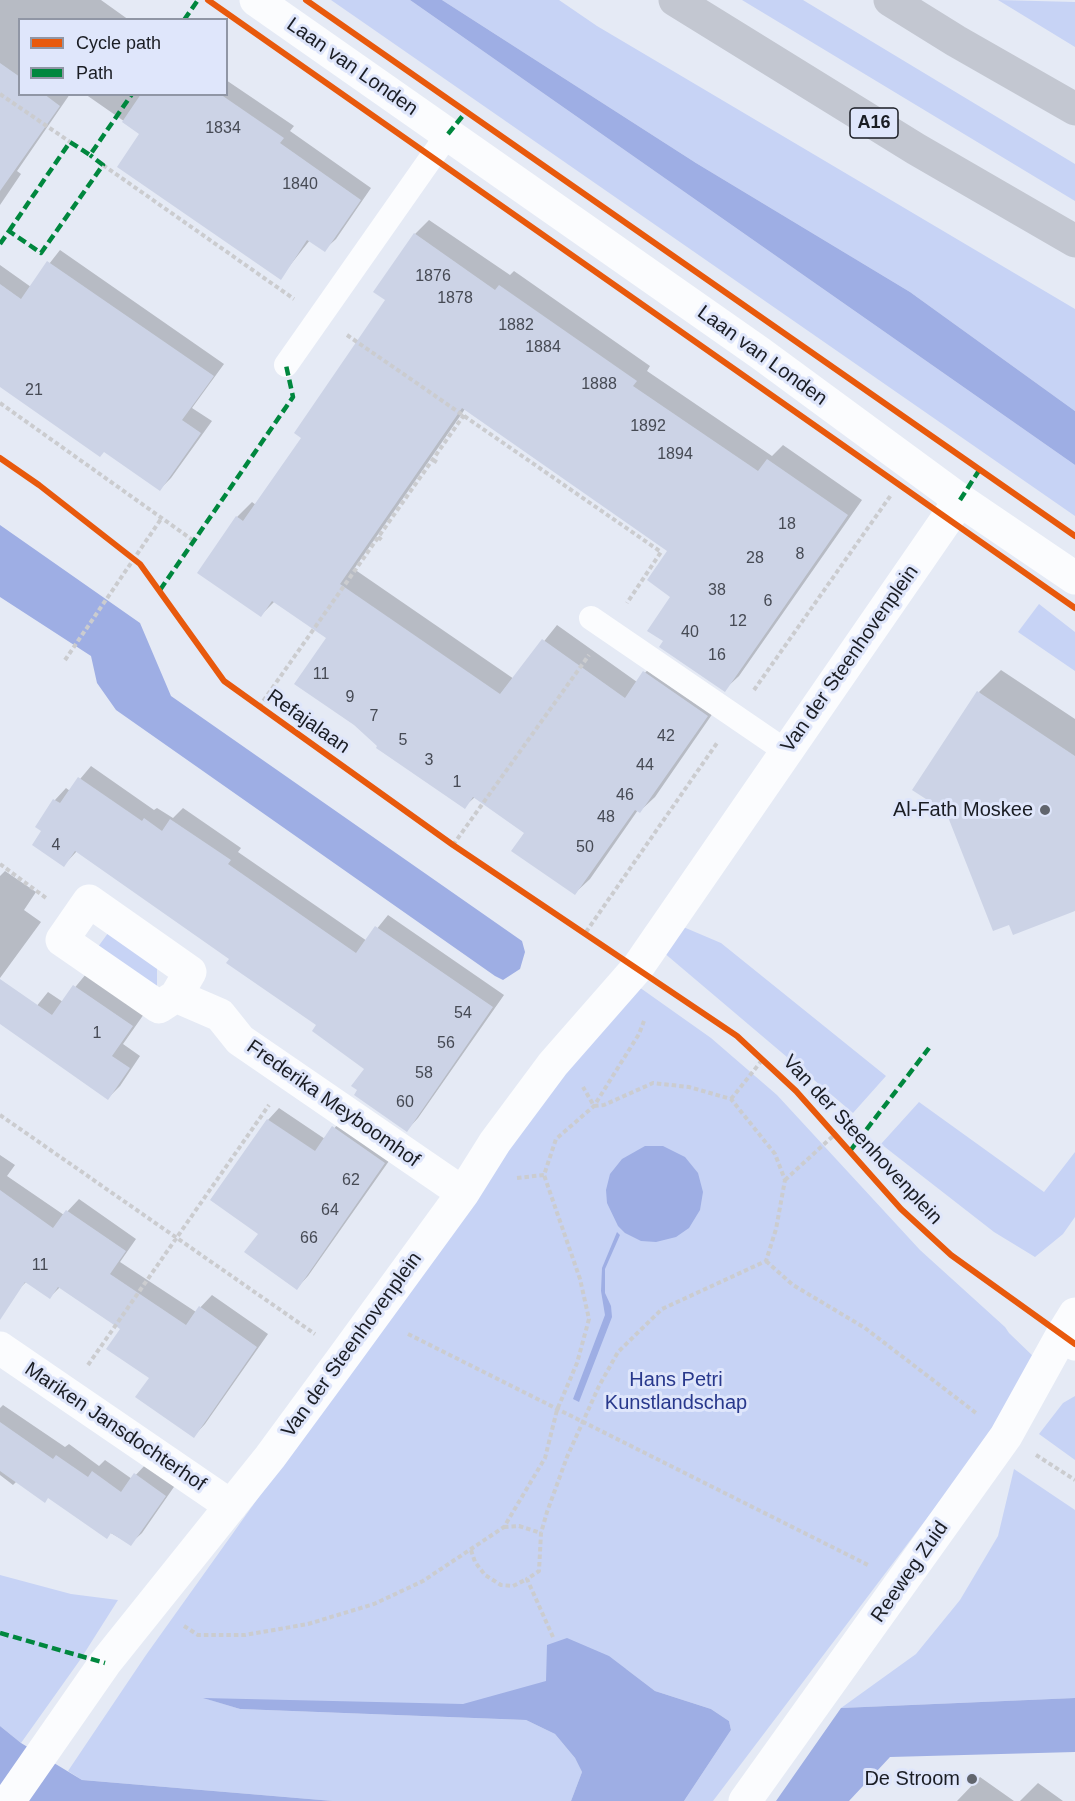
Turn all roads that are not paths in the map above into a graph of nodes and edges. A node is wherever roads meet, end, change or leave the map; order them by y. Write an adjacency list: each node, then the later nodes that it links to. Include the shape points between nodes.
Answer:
1 (256, 0): 5 (street, Laan van Londen)
2 (675, 0): 6 (highway, A16, via 916,149)
3 (890, 0): 4 (highway)
4 (1075, 108)
5 (448, 134): 7 (lane); 8 (street, Laan van Londen, via 760,353)
6 (1075, 241)
7 (286, 365)
8 (960, 500): 9 (street, Laan van Londen); 11 (street, Van der Steenhovenplein)
9 (1075, 578)
10 (591, 618): 11 (lane)
11 (787, 752): 13 (street, Van der Steenhovenplein, via 644,971 553,1064)
12 (176, 996): 12 (street, via 190,972 89,901 62,940 159,1007); 13 (street, Frederika Meyboomhof, via 220,1015 240,1040)
13 (463, 1193): 16 (street, Van der Steenhovenplein)
14 (1071, 1331): 18 (street, Reeweg Zuid, via 1006,1436)
15 (0, 1348): 16 (street, Mariken Jansdochterhof)
16 (231, 1506): 17 (street, Van der Steenhovenplein, via 147,1608)
17 (9, 1801)
18 (745, 1801)

